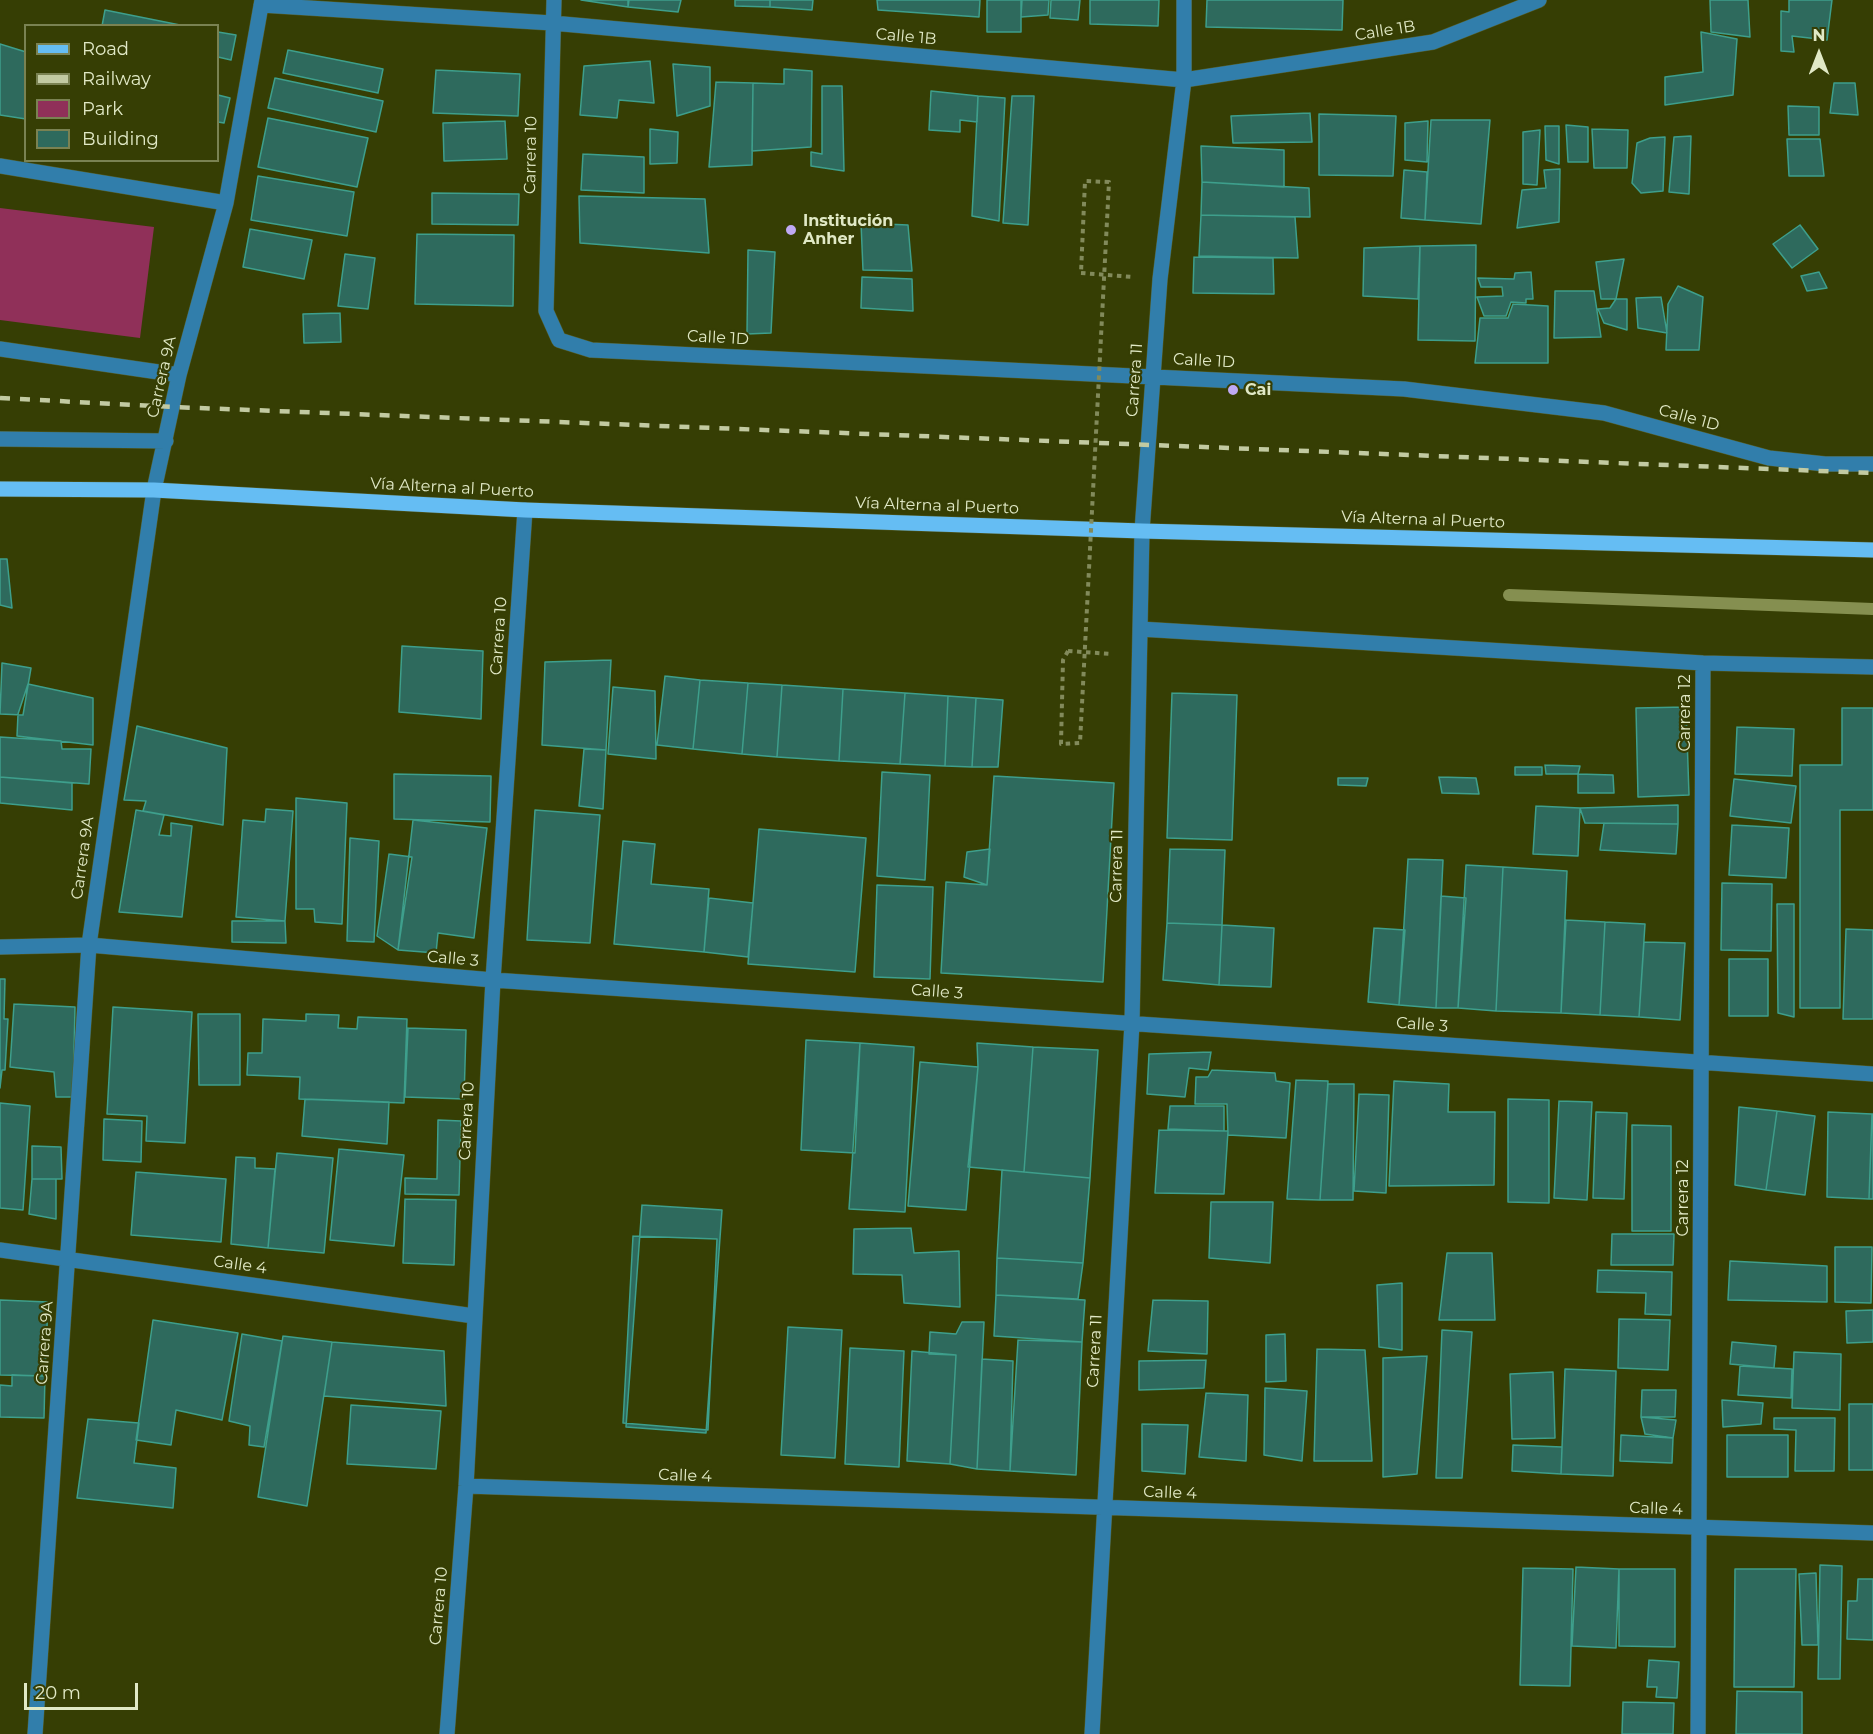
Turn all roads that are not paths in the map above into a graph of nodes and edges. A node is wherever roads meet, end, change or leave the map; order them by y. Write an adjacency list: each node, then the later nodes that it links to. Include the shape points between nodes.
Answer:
1 (554, 0): 5 (street, Carrera 10)
2 (1184, 0): 6 (street, Carrera 11)
3 (1539, 0): 6 (street, Calle 1B, via 1433,42)
4 (261, 2): 5 (street, Calle 1B); 8 (street, Carrera 9A)
5 (552, 23): 6 (street, Calle 1B); 9 (street, Carrera 10)
6 (1184, 80): 12 (street, Carrera 11, via 1160,279)
7 (0, 166): 8 (street)
8 (226, 202): 11 (street, Carrera 9A)
9 (546, 311): 12 (street, Calle 1D, via 559,340 591,350)
10 (0, 349): 11 (street)
11 (179, 375): 14 (street, Carrera 9A)
12 (1153, 377): 15 (street, Calle 1D, via 1404,388 1604,413 1770,458); 19 (street, Carrera 11)
13 (0, 439): 14 (street)
14 (166, 441): 17 (street, Carrera 9A)
15 (1873, 464)
16 (0, 489): 17 (main road, Vía Alterna al Puerto)
17 (154, 490): 18 (main road, Vía Alterna al Puerto); 24 (street, Carrera 9A)
18 (525, 510): 19 (main road, Vía Alterna al Puerto); 26 (street, Carrera 10)
19 (1142, 531): 20 (main road, Vía Alterna al Puerto); 21 (street, Carrera 11)
20 (1873, 550)
21 (1140, 629): 22 (street); 27 (street, Carrera 11)
22 (1703, 663): 23 (street); 28 (street, Carrera 12)
23 (1873, 667)
24 (89, 945): 25 (street, Calle 3); 26 (street, Calle 3); 31 (street, Carrera 9A)
25 (0, 947)
26 (493, 981): 27 (street, Calle 3); 32 (street, Carrera 10)
27 (1132, 1023): 28 (street, Calle 3); 34 (street, Carrera 11)
28 (1702, 1062): 29 (street, Calle 3); 35 (street, Carrera 12)
29 (1873, 1074)
30 (0, 1250): 31 (street, Calle 4)
31 (69, 1260): 32 (street, Calle 4); 37 (street, Carrera 9A)
32 (474, 1316): 33 (street, Carrera 10)
33 (466, 1486): 34 (street, Calle 4); 38 (street, Carrera 10)
34 (1104, 1508): 35 (street, Calle 4); 39 (street, Carrera 11)
35 (1699, 1528): 36 (street, Calle 4); 40 (street, Carrera 12)
36 (1873, 1533)
37 (35, 1734)
38 (447, 1734)
39 (1092, 1734)
40 (1698, 1734)

